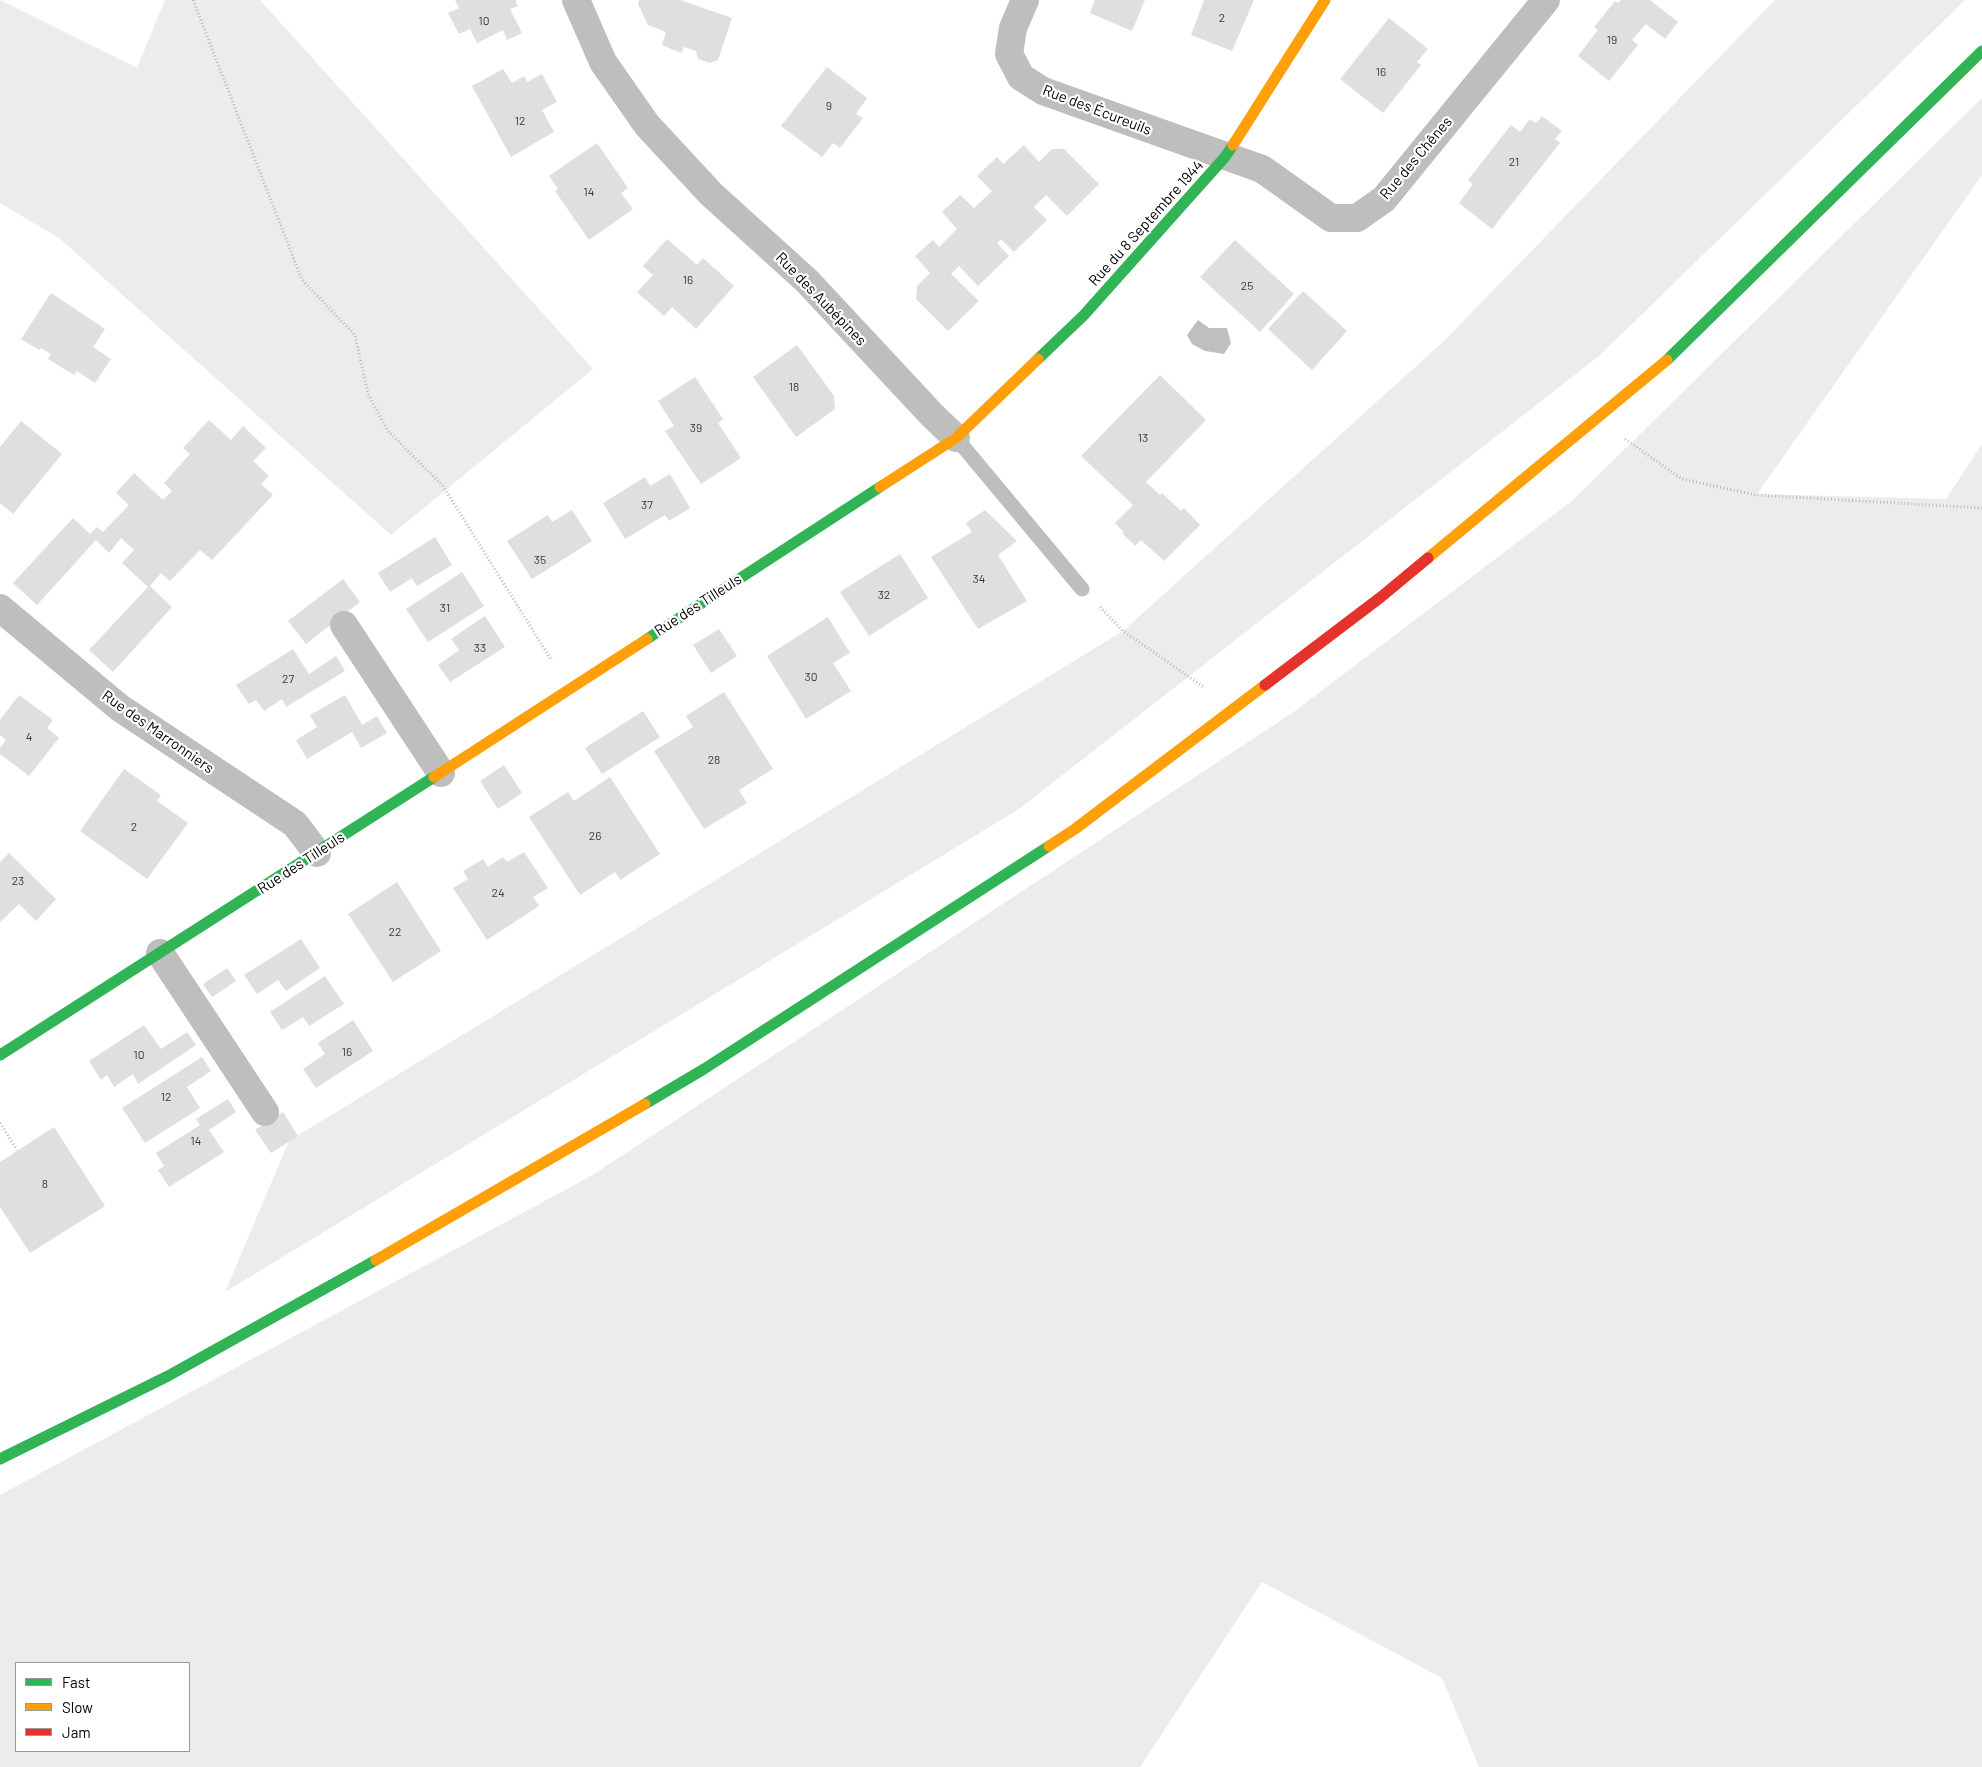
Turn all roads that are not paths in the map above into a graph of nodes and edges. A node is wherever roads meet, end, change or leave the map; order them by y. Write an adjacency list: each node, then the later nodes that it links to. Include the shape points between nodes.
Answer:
1 (576, 0): 7 (street, Rue des Aubépines, via 603,62 647,126 711,194 807,281)
2 (1025, 0): 6 (street, Rue des Écureuils, via 1012,28 1009,54 1021,77 1043,91)
3 (1325, 0): 6 (main road, Rue du 8 Septembre 1944)
4 (1546, 0): 6 (street, Rue des Chênes, via 1384,199 1357,218 1331,218 1262,170)
5 (1982, 51): 16 (main road, via 1662,366 1381,596 1075,829 704,1069 435,1227 168,1376)
6 (1225, 157): 7 (main road, Rue du 8 Septembre 1944, via 1084,315)
7 (956, 438): 8 (lane, Rue des Aubépines); 11 (main road, Rue des Tilleuls)
8 (1082, 589)
9 (0, 608): 12 (street, Rue des Marronniers, via 120,708 295,824)
10 (344, 625): 11 (street)
11 (441, 773): 12 (main road, Rue des Tilleuls)
12 (317, 853): 13 (main road, Rue des Tilleuls)
13 (160, 953): 14 (main road, Rue des Tilleuls); 15 (street)
14 (0, 1055)
15 (265, 1112)
16 (0, 1459)

